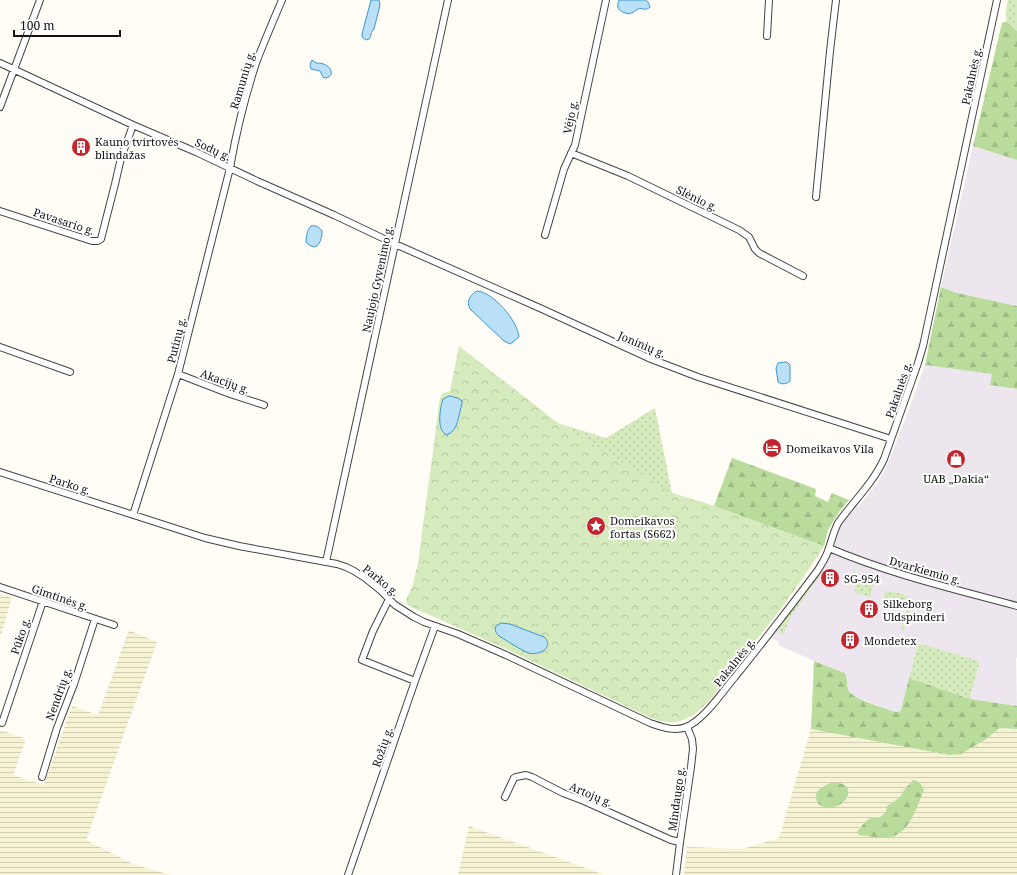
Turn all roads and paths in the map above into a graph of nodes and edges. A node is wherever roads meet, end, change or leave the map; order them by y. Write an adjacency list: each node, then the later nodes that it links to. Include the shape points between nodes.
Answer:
1 (40, 0): 10 (street)
2 (282, 0): 14 (street, Ramunių g., via 247,93)
3 (448, 0): 18 (street, Naujojo Gyvenimo g.)
4 (606, 0): 13 (street, Vėjo g.)
5 (769, 0): 8 (street)
6 (836, 0): 15 (street)
7 (997, 0): 24 (street, Pakalnės g., via 923,346)
8 (767, 36)
9 (0, 63): 10 (street, Sodų g.)
10 (14, 69): 11 (street); 12 (street, Sodų g.)
11 (0, 107)
12 (133, 125): 14 (street, Sodų g.); 16 (street, Pavasario g., via 121,158 101,239 92,241)
13 (571, 153): 17 (street, Vėjo g.); 19 (street, Slėnio g., via 628,176 740,230 747,235 759,253)
14 (230, 168): 18 (street, Sodų g.); 22 (street, Putinų g.)
15 (816, 197)
16 (0, 211)
17 (544, 235)
18 (395, 244): 24 (street, Joninių g., via 698,378); 28 (street, Naujojo Gyvenimo g.)
19 (803, 276)
20 (0, 347): 21 (street)
21 (70, 372)
22 (178, 374): 23 (street, Akacijų g.); 26 (street, Putinų g.)
23 (264, 405)
24 (891, 439): 27 (street, Pakalnės g., via 875,476 838,523)
25 (0, 472): 26 (street, Parko g.)
26 (133, 515): 28 (street, Parko g., via 222,542)
27 (830, 548): 32 (street, Dvarkiemio g., via 906,576); 38 (street, Pakalnės g., via 818,570 768,636 707,711)
28 (326, 562): 30 (street, Parko g., via 358,574)
29 (0, 587): 31 (street, Gimtinės g.)
30 (389, 599): 35 (street, Parko g., via 403,610); 36 (street, via 362,660)
31 (43, 601): 33 (street, Gimtinės g.); 37 (street, Pūko g.)
32 (1017, 606)
33 (95, 619): 34 (street, Gimtinės g.); 39 (street, Nendrių g.)
34 (114, 625)
35 (435, 626): 36 (street, Rožių g.); 38 (street, Parko g., via 506,655 660,727 679,729)
36 (415, 681): 42 (street, Rožių g.)
37 (2, 723)
38 (687, 726): 41 (street, Mindaugo g., via 693,749)
39 (42, 777)
40 (505, 797): 41 (street, Artojų g., via 514,778 529,776)
41 (680, 842): 43 (street, Mindaugo g.)
42 (348, 875)
43 (676, 875)

